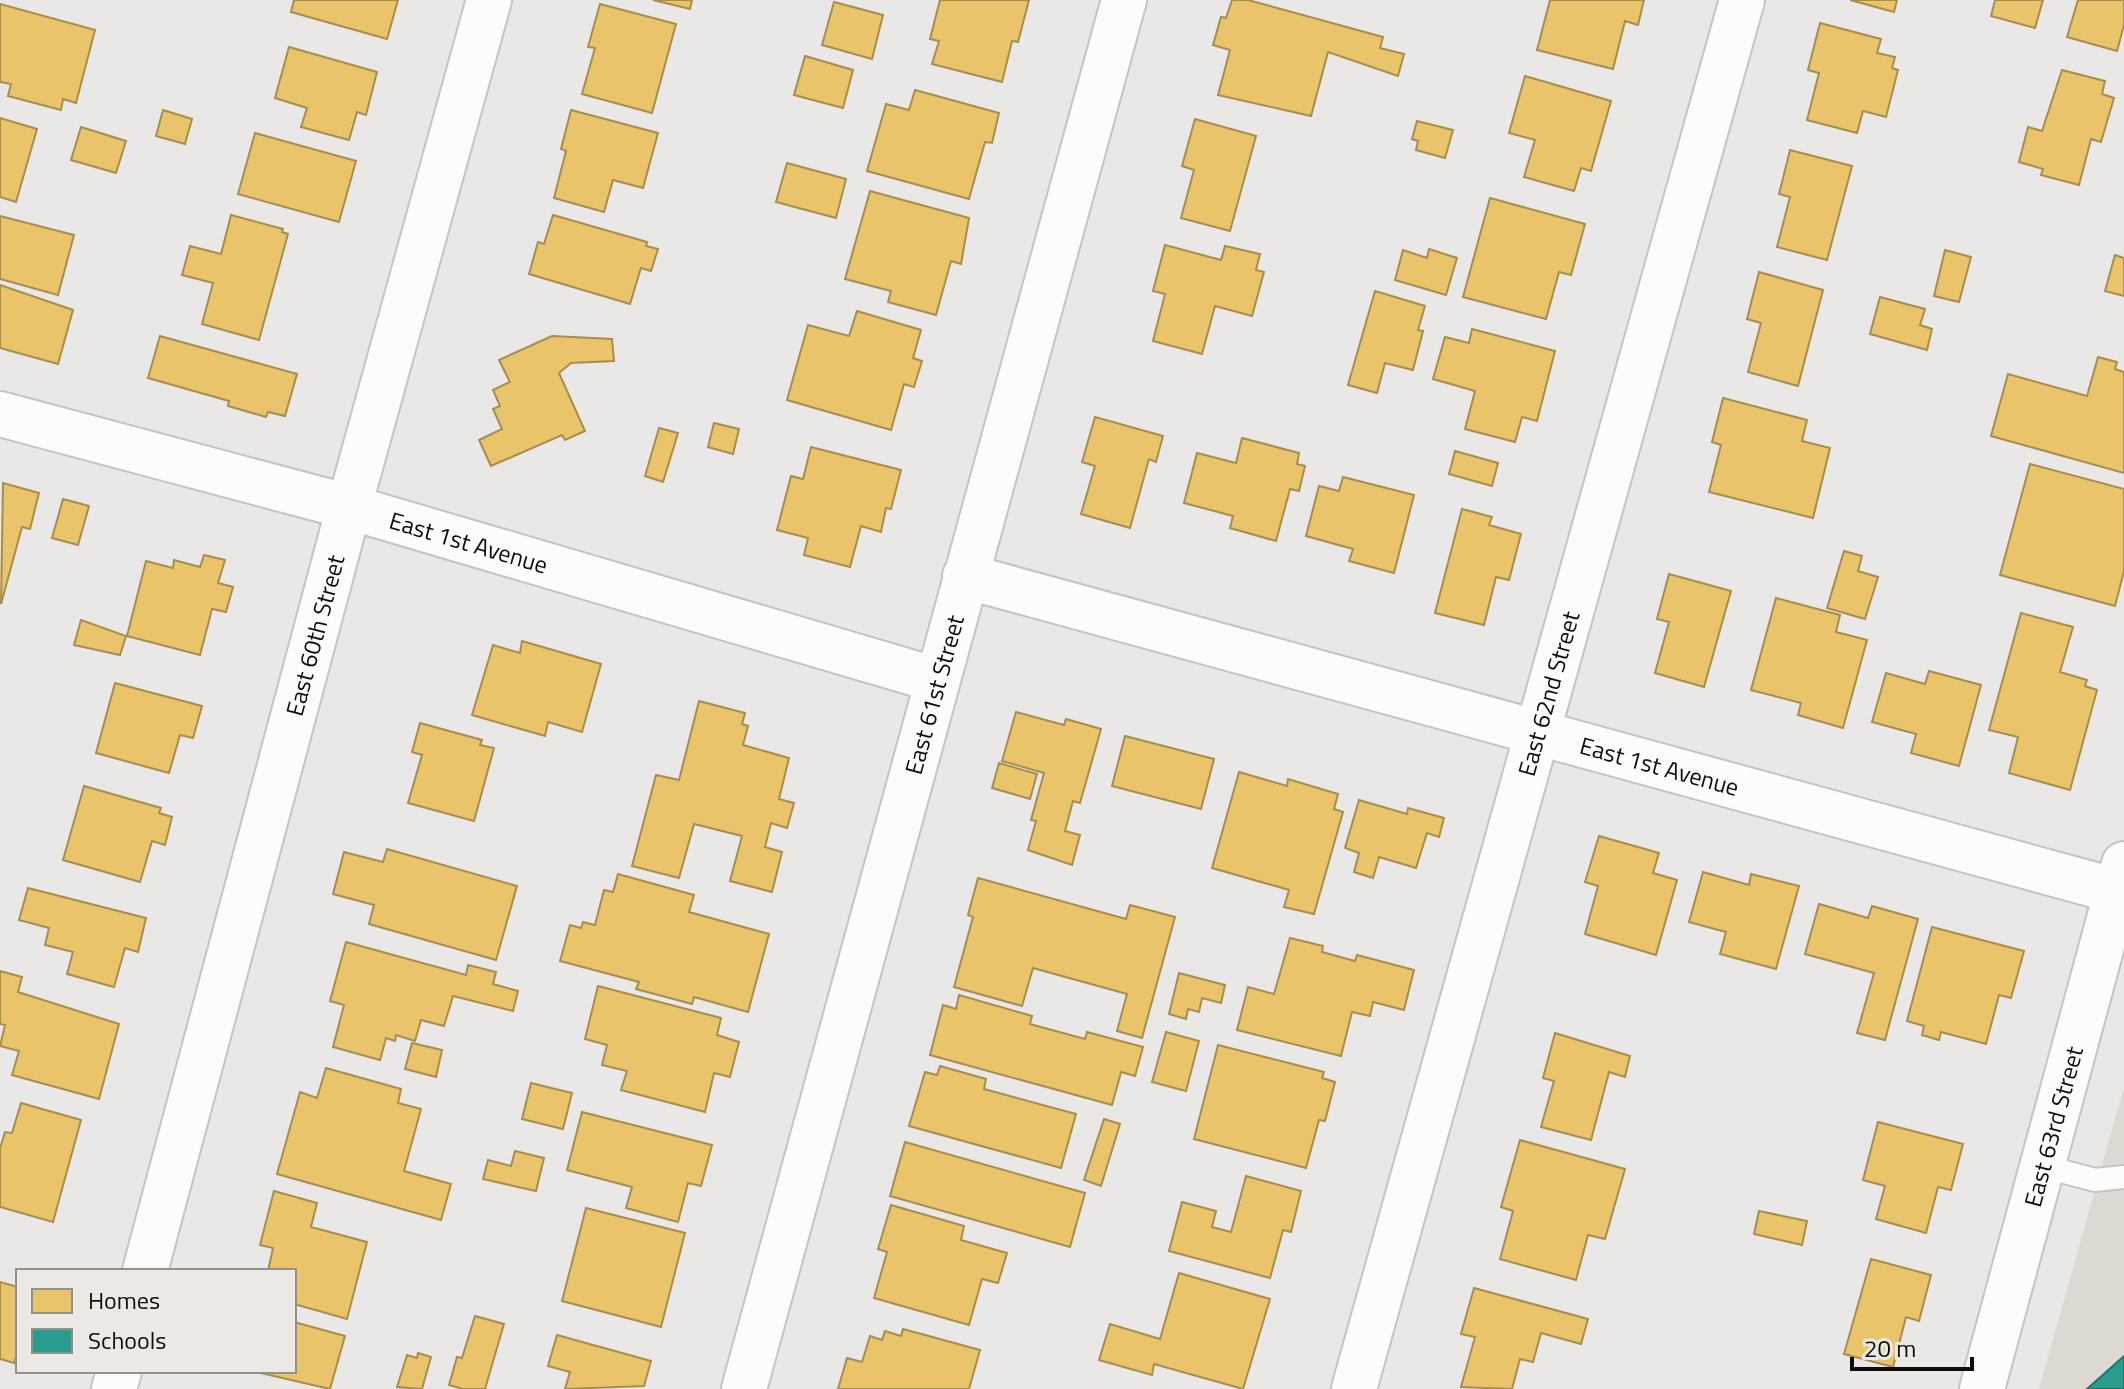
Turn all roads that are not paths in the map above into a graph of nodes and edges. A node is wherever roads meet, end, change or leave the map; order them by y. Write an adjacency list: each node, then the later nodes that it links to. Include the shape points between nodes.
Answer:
1 (489, 0): 5 (street, East 60th Street)
2 (1124, 0): 6 (street, East 61st Street)
3 (1742, 0): 8 (street, East 62nd Street)
4 (0, 414): 5 (street, East 1st Avenue)
5 (349, 507): 7 (street, East 1st Avenue); 12 (street, East 60th Street)
6 (965, 576): 7 (street, East 61st Street); 8 (street, East 1st Avenue)
7 (937, 680): 13 (street, East 61st Street)
8 (1540, 733): 9 (street, East 1st Avenue); 14 (street, East 62nd Street)
9 (2121, 883): 10 (street, East 63rd Street)
10 (2042, 1166): 11 (lane, via 2095,1180); 15 (street, East 63rd Street)
11 (2124, 1177)
12 (146, 1269)
13 (744, 1389)
14 (1354, 1389)
15 (1982, 1389)

